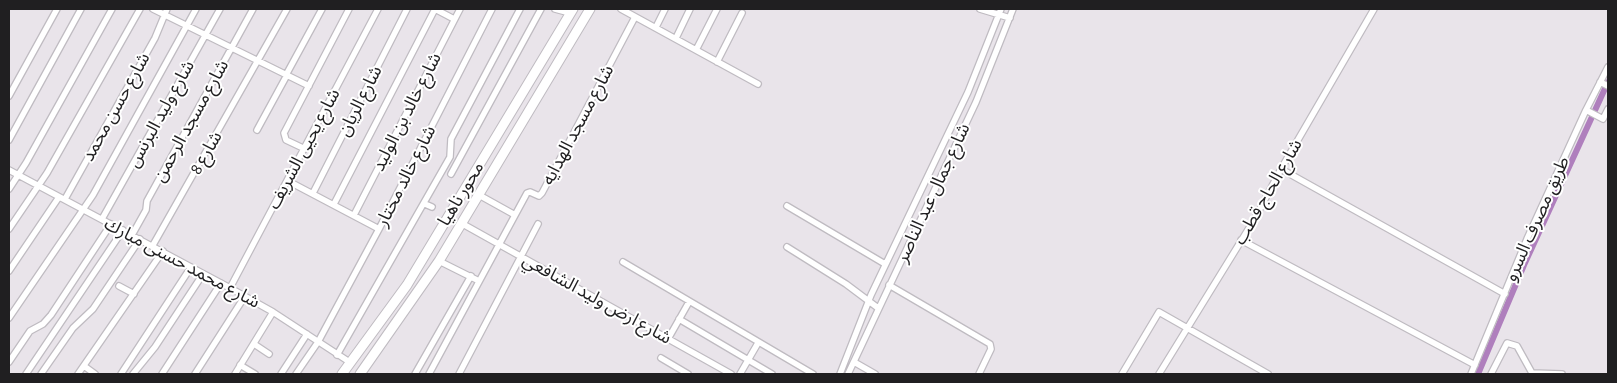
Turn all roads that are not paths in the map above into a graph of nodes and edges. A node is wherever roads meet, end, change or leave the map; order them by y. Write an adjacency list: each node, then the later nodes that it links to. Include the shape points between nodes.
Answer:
1 (56, 9): 48 (street)
2 (81, 9): 52 (street)
3 (112, 9): 57 (street)
4 (140, 9): 59 (street)
5 (153, 9): 29 (street)
6 (196, 9): 35 (street)
7 (220, 9): 37 (street, شارع وليد البرنس)
8 (253, 9): 39 (street, شارع مسجد الرحمن)
9 (287, 9): 41 (street, شارع 8)
10 (322, 9): 44 (street)
11 (350, 9): 47 (street)
12 (378, 9): 53 (street, شارع يحيى الشريف)
13 (407, 9): 61 (street, شارع الريان)
14 (435, 9): 34 (street); 64 (street)
15 (460, 9): 34 (street, شارع خالد بن الوليد)
16 (492, 9): 76 (street, شارع خالد مختار)
17 (520, 9): 65 (street, via 452,137 450,157)
18 (541, 9): 56 (street)
19 (555, 9): 28 (street)
20 (590, 9): 62 (main road, محور ناهيا)
21 (621, 9): 32 (street)
22 (665, 9): 36 (street)
23 (690, 9): 38 (street)
24 (717, 9): 40 (street)
25 (980, 9): 30 (street)
26 (1013, 9): 33 (street, شارع جمال عبد الناصر)
27 (1374, 9): 55 (street, شارع الحاج قطب)
28 (572, 11): 119 (main road, محور ناهيا, via 407,285)
29 (166, 12): 35 (street); 63 (street, شارع حسن محمد)
30 (1000, 12): 33 (street); 88 (street, شارع جمال عبد الناصر, via 968,92)
31 (742, 13): 42 (street)
32 (635, 17): 36 (street); 70 (street, شارع مسجد الهدايه, via 542,193 539,196 527,192)
33 (1010, 18): 95 (street, شارع جمال عبد الناصر, via 976,102)
34 (454, 19): 69 (street, شارع خالد بن الوليد)
35 (188, 25): 37 (street); 68 (street)
36 (656, 27): 38 (street)
37 (206, 34): 39 (street); 71 (street, شارع وليد البرنس)
38 (676, 38): 40 (street)
39 (232, 47): 41 (street); 78 (street, شارع مسجد الرحمن, via 147,201 146,210)
40 (696, 50): 42 (street)
41 (259, 61): 44 (street); 82 (street, شارع 8)
42 (717, 62): 45 (street)
43 (1608, 67): 46 (street, طريق مصرف السرو)
44 (287, 75): 47 (street); 51 (street)
45 (758, 84)
46 (1605, 84): 50 (street, طريق مصرف السرو)
47 (309, 86): 53 (street, via 284,135 286,140)
48 (9, 96)
49 (1608, 109): 50 (street, via 1603,119)
50 (1586, 110): 99 (street, طريق مصرف السرو)
51 (257, 130)
52 (9, 140)
53 (305, 149): 58 (street, شارع يحيى الشريف)
54 (9, 170): 57 (street, شارع محمد حسنى مبارك)
55 (1280, 170): 80 (street, شارع الحاج قطب); 99 (street)
56 (451, 174)
57 (18, 175): 59 (street, شارع محمد حسنى مبارك); 60 (street)
58 (288, 181): 61 (street); 97 (street, شارع يحيى الشريف)
59 (38, 186): 63 (street, شارع محمد حسنى مبارك); 75 (street)
60 (9, 188)
61 (312, 193): 64 (street)
62 (479, 195): 70 (street); 72 (main road, محور ناهيا)
63 (62, 198): 68 (street, شارع محمد حسنى مبارك); 90 (street, شارع حسن محمد)
64 (334, 204): 69 (street)
65 (425, 204): 67 (street); 114 (street)
66 (787, 206): 88 (street)
67 (432, 207)
68 (83, 208): 71 (street, شارع محمد حسنى مبارك); 105 (street)
69 (354, 215): 76 (street)
70 (515, 215): 81 (street, شارع مسجد الهدايه)
71 (102, 219): 73 (street, شارع محمد حسنى مبارك)
72 (462, 223): 81 (street, شارع ارض وليد الشافعي); 86 (main road, محور ناهيا)
73 (112, 224): 77 (street, شارع محمد حسنى مبارك); 117 (street, via 51,315 30,331)
74 (538, 224): 85 (street)
75 (9, 229)
76 (380, 229): 110 (street, شارع خالد مختار)
77 (123, 230): 78 (street, شارع محمد حسنى مبارك); 124 (street)
78 (132, 235): 79 (street, شارع محمد حسنى مبارك)
79 (140, 239): 82 (street, شارع محمد حسنى مبارك); 125 (street, via 89,314 73,328)
80 (1241, 240): 107 (street, شارع الحاج قطب); 122 (street)
81 (499, 244): 85 (street, شارع ارض وليد الشافعي); 93 (street, شارع مسجد الهدايه)
82 (153, 245): 84 (street, شارع محمد حسنى مبارك)
83 (787, 247): 102 (street)
84 (164, 251): 89 (street, شارع محمد حسنى مبارك); 98 (street)
85 (521, 256): 109 (street, شارع ارض وليد الشافعي); 139 (street)
86 (439, 261): 92 (street); 123 (main road, محور ناهيا)
87 (623, 262): 101 (street)
88 (885, 264): 102 (street, شارع جمال عبد الناصر)
89 (191, 267): 91 (street, شارع محمد حسنى مبارك); 128 (street)
90 (9, 271)
91 (203, 274): 94 (street, شارع محمد حسنى مبارك); 129 (street)
92 (471, 276): 93 (street); 137 (street)
93 (480, 281): 138 (street, شارع مسجد الهدايه)
94 (221, 283): 97 (street, شارع محمد حسنى مبارك); 130 (street)
95 (889, 285): 103 (street, شارع جمال عبد الناصر); 148 (street, via 990,344 991,349)
96 (120, 286): 98 (street)
97 (230, 288): 100 (street, شارع محمد حسنى مبارك)
98 (134, 294): 120 (street)
99 (1505, 294): 122 (street, طريق مصرف السرو)
100 (245, 296): 104 (street, شارع محمد حسنى مبارك); 131 (street)
101 (689, 302): 106 (street); 111 (street)
102 (869, 302): 103 (street); 145 (street, شارع جمال عبد الناصر)
103 (878, 308): 118 (street, شارع جمال عبد الناصر)
104 (273, 312): 108 (street, شارع محمد حسنى مبارك); 112 (street)
105 (9, 318)
106 (679, 319): 109 (street); 116 (street)
107 (1188, 327): 149 (street, via 1157,313); 150 (street, شارع الحاج قطب); 151 (street)
108 (307, 334): 110 (street, شارع محمد حسنى مبارك); 134 (street)
109 (668, 339): 141 (street, شارع ارض وليد الشافعي)
110 (318, 342): 114 (street, شارع محمد حسنى مبارك); 135 (street, شارع خالد مختار)
111 (758, 343): 116 (street); 144 (street)
112 (254, 344): 113 (street); 121 (street)
113 (269, 354)
114 (337, 355): 119 (street, شارع محمد حسنى مبارك)
115 (661, 358): 140 (street)
116 (748, 360): 142 (street); 143 (street)
117 (9, 362)
118 (854, 362): 146 (street, شارع جمال عبد الناصر); 147 (street)
119 (350, 363): 123 (main road); 136 (main road, محور ناهيا)
120 (84, 366): 126 (street); 127 (street)
121 (240, 366): 132 (street); 133 (street)
122 (1475, 366): 152 (street, طريق مصرف السرو)
123 (363, 373)
124 (26, 374)
125 (41, 374)
126 (78, 374)
127 (95, 374)
128 (120, 374)
129 (133, 374)
130 (162, 374)
131 (195, 374)
132 (235, 374)
133 (255, 374)
134 (281, 374)
135 (296, 374)
136 (342, 374)
137 (415, 374)
138 (429, 374)
139 (459, 374)
140 (688, 374)
141 (732, 374)
142 (740, 374)
143 (772, 374)
144 (813, 374)
145 (840, 374)
146 (848, 374)
147 (875, 374)
148 (979, 374)
149 (1122, 374)
150 (1159, 374)
151 (1268, 374)
152 (1471, 374)
153 (1491, 374): 154 (street, via 1506,343 1517,346 1532,373)
154 (1562, 374)

